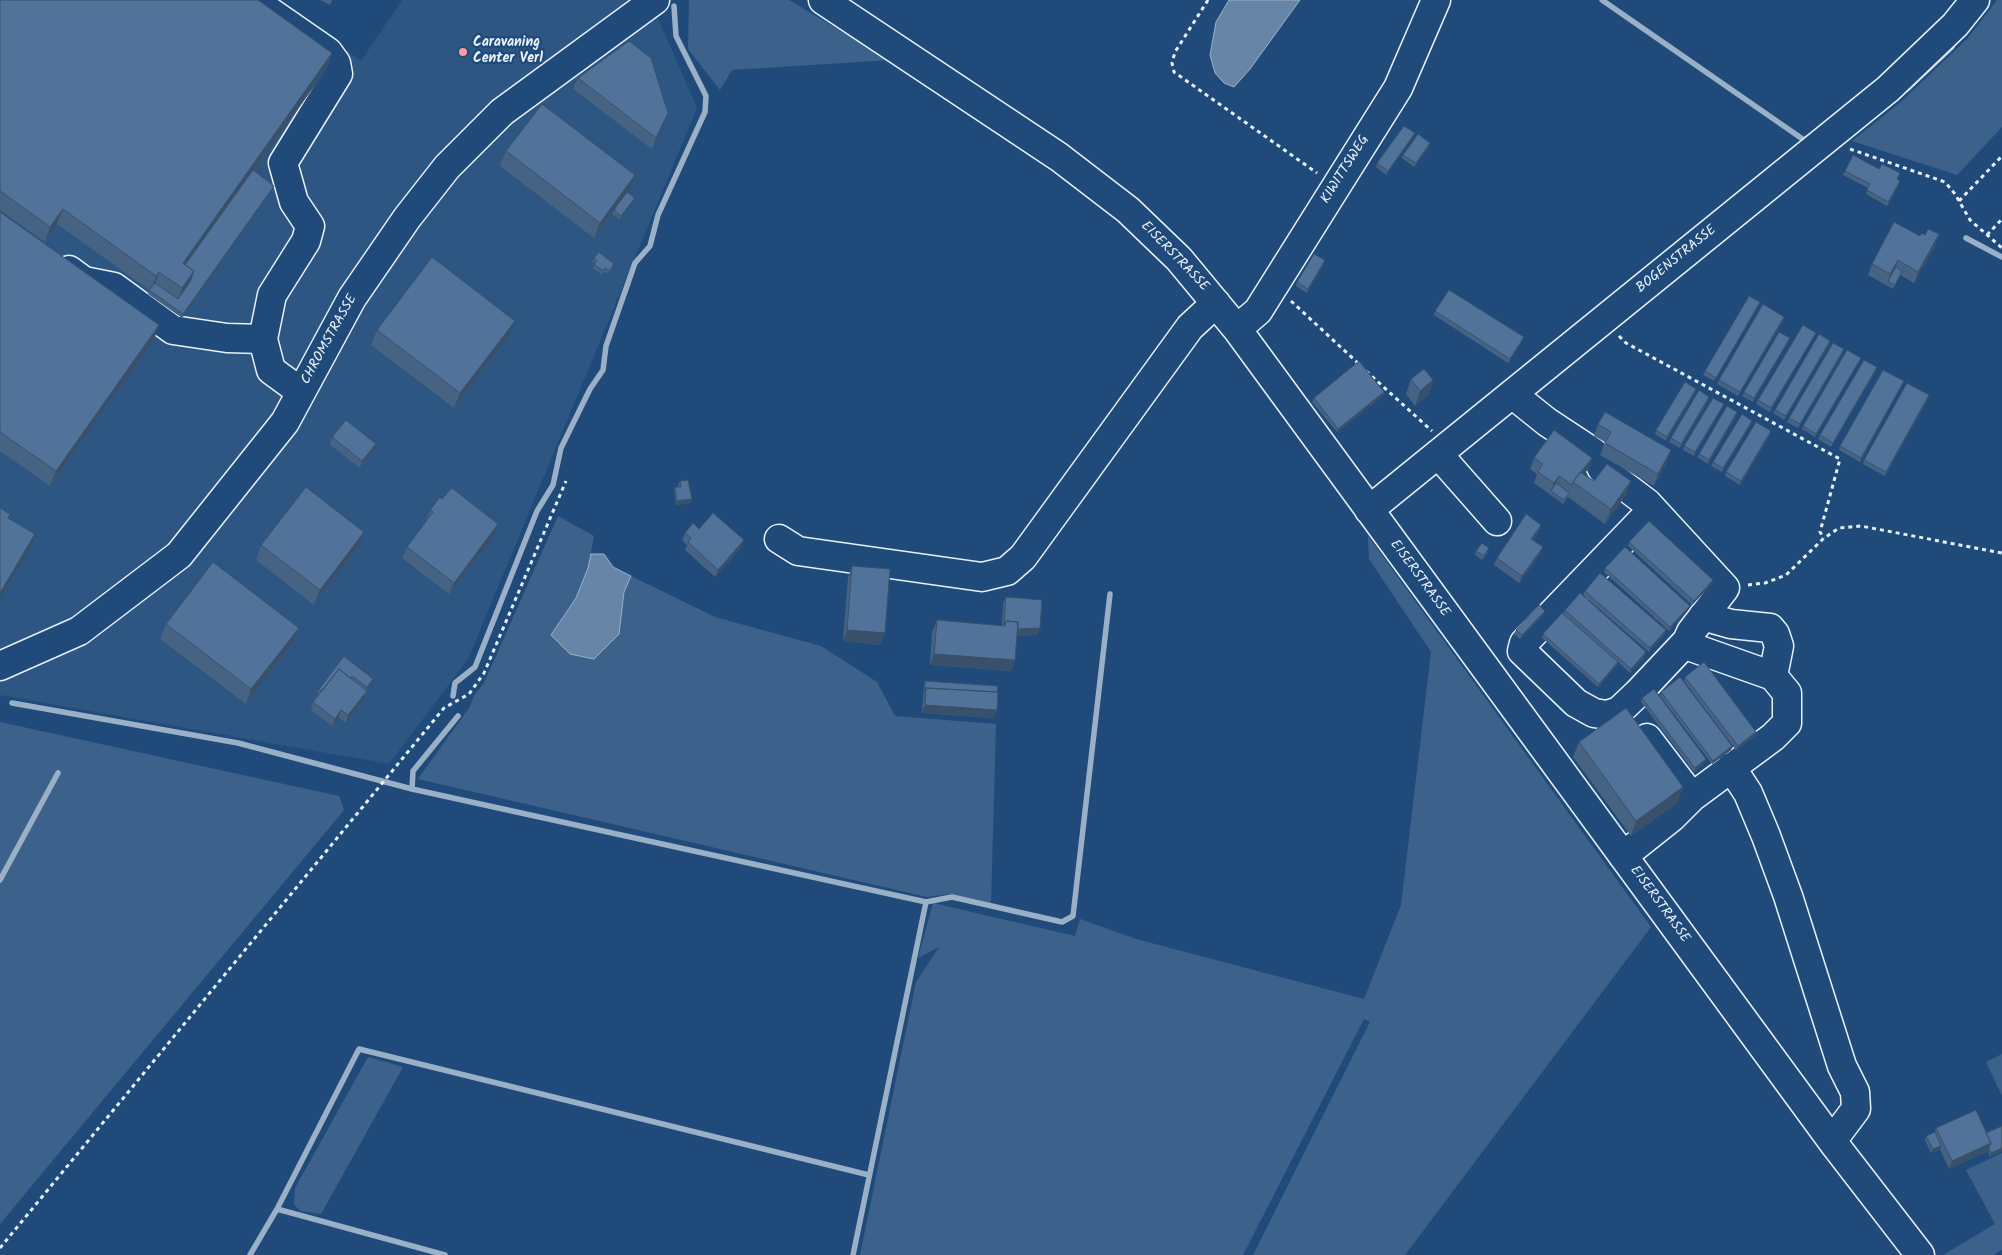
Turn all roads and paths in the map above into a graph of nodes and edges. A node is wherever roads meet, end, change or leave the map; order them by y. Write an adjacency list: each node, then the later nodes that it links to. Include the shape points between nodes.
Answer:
1 (253, 0): 19 (street, via 328,52 336,63 338,74 283,162 294,202 310,226 306,241 272,295)
2 (654, 0): 20 (street, CHROMSTRASSE, via 502,112 447,168 406,218 352,298)
3 (823, 0): 16 (street, EISERSTRASSE, via 1059,157 1128,210 1178,259)
4 (1208, 0): 9 (path, via 1175,52 1174,72)
5 (1436, 0): 9 (street, KIWITTSWEG, via 1398,88)
6 (1975, 0): 7 (street, BOGENSTRASSE, via 1955,25 1888,89)
7 (1833, 134): 10 (path, via 1851,150 1945,182); 17 (street, BOGENSTRASSE)
8 (2002, 156): 10 (path)
9 (1336, 186): 15 (street, KIWITTSWEG)
10 (1959, 201): 12 (path, via 1970,220)
11 (2002, 219): 12 (path)
12 (1987, 235): 13 (path)
13 (2002, 248)
14 (46, 254): 19 (street, via 84,281 114,287 173,330 227,338)
15 (1274, 286): 18 (street, KIWITTSWEG, via 1258,311); 22 (path)
16 (1216, 303): 18 (street, EISERSTRASSE); 28 (street, via 1190,327 1023,557 1008,571 982,577 817,554 798,551)
17 (1603, 320): 21 (street, BOGENSTRASSE); 27 (path, via 1626,343 1840,459 1820,532)
18 (1237, 329): 24 (street, EISERSTRASSE)
19 (263, 339): 20 (street, via 271,370)
20 (301, 392): 33 (street, CHROMSTRASSE, via 285,422 179,555 79,631)
21 (1512, 394): 22 (street, BOGENSTRASSE); 25 (street, via 1594,453 1602,468)
22 (1443, 450): 24 (street, BOGENSTRASSE); 26 (street)
23 (566, 481): 40 (path, via 484,673 469,694 444,708)
24 (1368, 510): 38 (street, EISERSTRASSE)
25 (1652, 510): 30 (street); 35 (street, via 1524,643 1522,651 1576,704 1594,713 1607,715)
26 (1497, 521)
27 (1824, 538): 29 (path, via 1839,528 1861,526); 30 (path, via 1786,575 1765,583)
28 (779, 539)
29 (2002, 553)
30 (1725, 588): 31 (street)
31 (1703, 616): 32 (street); 34 (street, via 1731,624 1770,628 1779,646)
32 (1687, 641): 34 (street, via 1691,647); 35 (street)
33 (0, 666)
34 (1773, 676): 36 (street, via 1787,693 1787,723 1774,737)
35 (1619, 711): 37 (street, via 1633,721)
36 (1731, 767): 37 (street); 39 (street, via 1748,793 1769,845 1842,1066 1855,1092 1856,1109)
37 (1692, 797): 38 (street)
38 (1623, 856): 39 (street, EISERSTRASSE)
39 (1830, 1137): 41 (street, EISERSTRASSE)
40 (0, 1248)
41 (1920, 1255)

